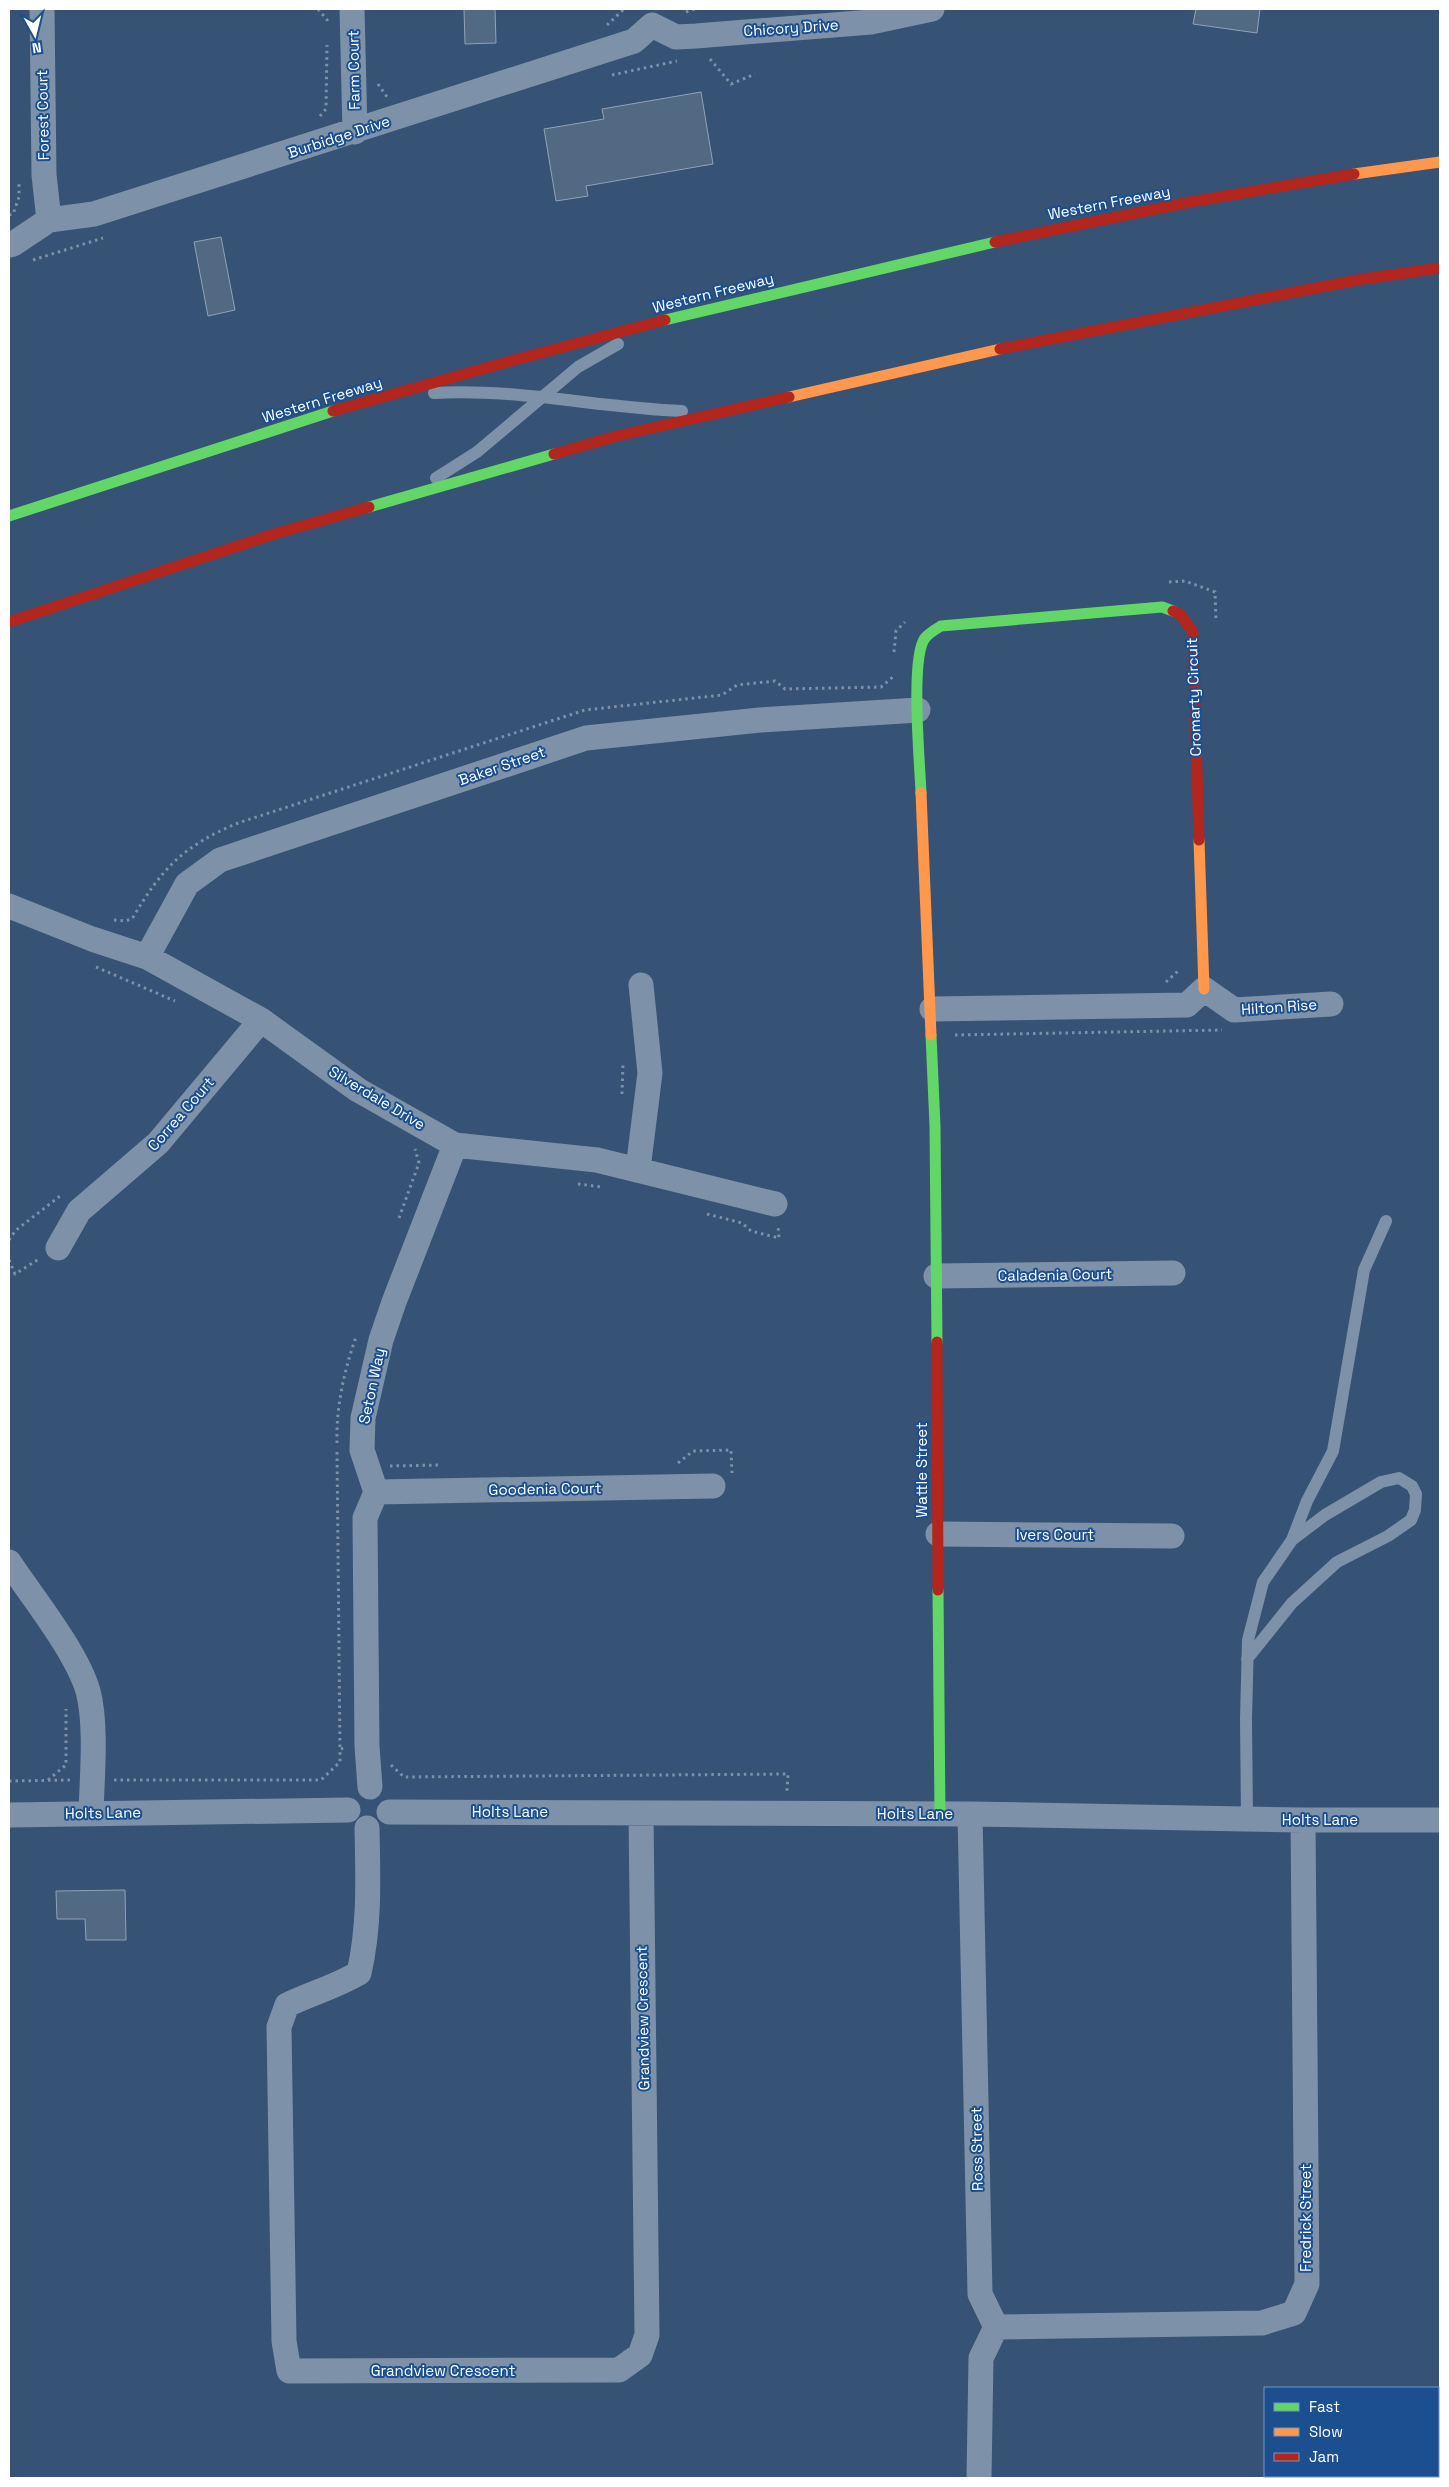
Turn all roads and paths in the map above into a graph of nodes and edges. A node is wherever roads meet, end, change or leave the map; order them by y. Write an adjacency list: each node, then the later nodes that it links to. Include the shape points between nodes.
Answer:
1 (42, 9): 22 (street, Forest Court)
2 (318, 9): 10 (path, via 328,20)
3 (352, 9): 14 (street, Farm Court)
4 (624, 9): 9 (path, via 607,24)
5 (695, 9): 7 (path)
6 (932, 9): 8 (street, Chicory Drive, via 871,22 676,37)
7 (682, 13)
8 (652, 17): 20 (street, Burbidge Drive, via 634,40)
9 (598, 27)
10 (328, 29)
11 (328, 38): 15 (path)
12 (707, 55): 16 (path, via 731,84)
13 (680, 60): 17 (path)
14 (354, 68): 15 (path); 18 (path, via 376,71 378,86 388,98); 20 (street, Farm Court)
15 (327, 74): 19 (path, via 326,109)
16 (755, 74)
17 (607, 76)
18 (397, 94)
19 (318, 120)
20 (355, 132): 24 (street, Burbidge Drive, via 94,214)
21 (1440, 162): 28 (main road, Western Freeway, via 1338,175 1095,220 859,272)
22 (46, 192): 23 (path); 24 (street, Forest Court)
23 (20, 198)
24 (49, 220): 26 (street, Burbidge Drive, via 13,244)
25 (108, 236): 26 (path)
26 (16, 254)
27 (1440, 268): 31 (main road, via 1363,279 1026,343)
28 (680, 316): 29 (main road, Western Freeway); 30 (lane, via 606,349 578,367)
29 (386, 396): 30 (lane, via 466,391); 33 (main road, Western Freeway)
30 (541, 399): 31 (lane); 32 (lane, via 477,452)
31 (718, 413): 32 (main road, via 617,436)
32 (411, 495): 36 (main road, via 274,534)
33 (9, 516)
34 (1165, 582): 37 (path, via 1184,581 1215,592)
35 (908, 619): 38 (path, via 896,631)
36 (9, 622)
37 (1216, 631)
38 (894, 657)
39 (894, 666): 42 (path, via 895,676 881,687 785,689 775,681 737,685 722,695 585,710 238,824 209,835 165,868 132,919 125,921 102,916)
40 (918, 710): 43 (street, Baker Street, via 760,720 586,738 220,860 187,884); 44 (main road, Cromarty Circuit, via 919,657 925,638 941,626 1162,607 1180,614 1193,632); 49 (main road, Cromarty Circuit)
41 (9, 906): 42 (street, Silverdale Drive)
42 (92, 939): 43 (street, Silverdale Drive)
43 (148, 958): 50 (street, Silverdale Drive)
44 (1204, 979): 46 (path, via 1178,970); 47 (street, Hilton Rise, via 1234,1010); 48 (street, via 1187,1005)
45 (641, 985): 56 (street, via 650,1073)
46 (1163, 985)
47 (1331, 1004)
48 (1112, 1006): 49 (street); 51 (path)
49 (932, 1009): 54 (main road, Cromarty Circuit)
50 (260, 1020): 55 (street, Silverdale Drive, via 358,1090); 61 (street, Correa Court, via 158,1143 79,1211)
51 (1113, 1032)
52 (623, 1058): 53 (path)
53 (622, 1096)
54 (935, 1126): 64 (main road, Wattle Street)
55 (455, 1145): 56 (street, Silverdale Drive, via 597,1160); 66 (street, Seton Way, via 381,1340 363,1418 362,1450)
56 (638, 1169): 58 (street, Silverdale Drive)
57 (61, 1195): 60 (path, via 15,1231)
58 (775, 1204)
59 (1386, 1221): 69 (lane, via 1364,1270 1333,1450 1307,1501)
60 (9, 1240)
61 (58, 1248): 62 (path, via 15,1274)
62 (9, 1260)
63 (1173, 1274): 64 (street, Caladenia Court)
64 (936, 1276): 67 (main road, Wattle Street)
65 (713, 1486): 66 (street, Goodenia Court)
66 (376, 1492): 73 (street, via 365,1518)
67 (938, 1534): 68 (street, Ivers Court); 85 (main road, Wattle Street)
68 (1172, 1536)
69 (1292, 1540): 71 (lane, via 1263,1582 1248,1640); 71 (lane, via 1381,1482 1399,1478 1412,1486 1416,1494 1411,1520 1388,1536 1337,1562 1292,1603)
70 (9, 1562): 74 (street, via 74,1658 88,1692 92,1721)
71 (1248, 1659): 86 (lane)
72 (66, 1703): 75 (path, via 66,1765)
73 (367, 1746): 74 (path, via 340,1749 340,1762 321,1780); 77 (street); 82 (path, via 384,1747 388,1762 404,1777 788,1774)
74 (92, 1779): 75 (path); 80 (street)
75 (48, 1780): 76 (path)
76 (9, 1781)
77 (370, 1787): 78 (street, via 359,1789 351,1796); 79 (street, via 386,1795)
78 (348, 1810): 80 (street, Holts Lane); 89 (street, via 354,1823)
79 (389, 1812): 81 (street, Holts Lane); 89 (street, via 381,1824)
80 (92, 1813): 84 (street, Holts Lane)
81 (641, 1813): 82 (street, Holts Lane); 89 (street, Grandview Crescent, via 646,2335 640,2355 619,2370 290,2371 284,2341 279,2027 288,2005 335,1987 359,1973 365,1946 368,1900)
82 (787, 1813): 85 (street, Holts Lane)
83 (970, 1814): 85 (street, Holts Lane); 86 (street, Holts Lane); 90 (street, Ross Street, via 980,2294)
84 (9, 1815)
85 (940, 1815)
86 (1247, 1819): 87 (street, Holts Lane)
87 (1304, 1820): 88 (street, Holts Lane); 90 (street, Fredrick Street, via 1307,2284 1294,2313 1262,2323)
88 (1440, 1820)
89 (367, 1828)
90 (996, 2327): 91 (street, via 981,2358)
91 (979, 2478)

